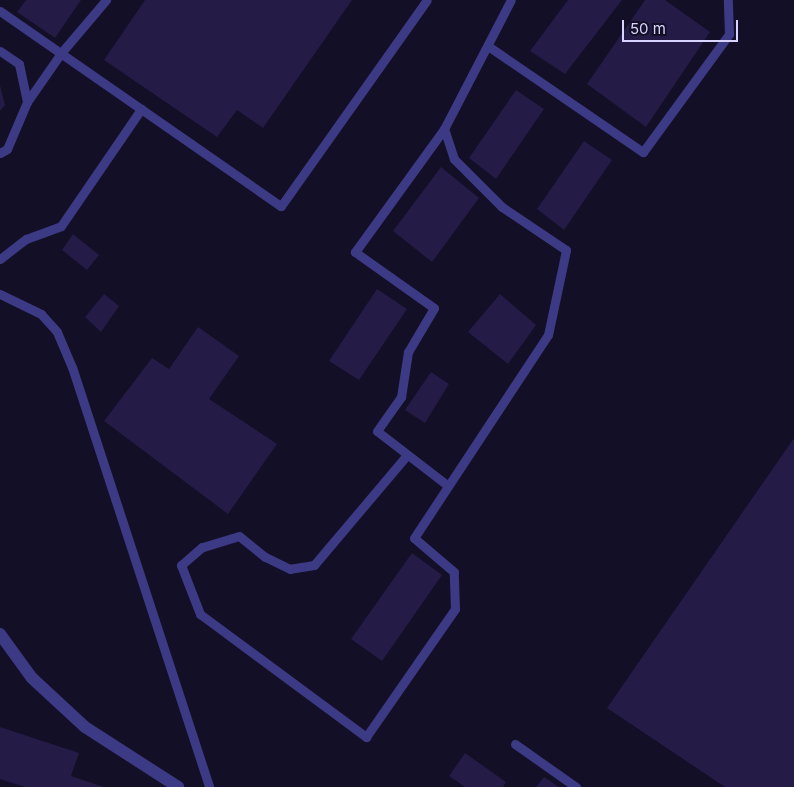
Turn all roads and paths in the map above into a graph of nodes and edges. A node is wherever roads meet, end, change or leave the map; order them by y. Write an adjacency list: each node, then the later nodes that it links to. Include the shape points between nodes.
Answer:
1 (106, 0): 8 (lane)
2 (427, 0): 10 (lane, via 282,206)
3 (511, 0): 6 (lane)
4 (728, 0): 6 (lane, via 729,34 643,152)
5 (0, 11): 8 (lane)
6 (488, 46): 11 (lane)
7 (0, 51): 9 (lane, via 19,64)
8 (60, 53): 9 (lane); 10 (lane)
9 (27, 102): 12 (lane, via 8,149)
10 (141, 109): 13 (lane, via 60,226 26,239)
11 (444, 129): 15 (lane, via 355,252 434,308 408,352 401,397 377,431); 16 (lane, via 454,160 502,206 566,250 548,335)
12 (0, 152)
13 (0, 259)
14 (0, 294): 20 (lane, via 41,314 57,332 72,367)
15 (407, 456): 16 (lane); 16 (lane, via 314,565 290,569 265,557 239,536 202,547 181,565 200,614 366,737 455,609 454,572 414,538)
16 (447, 485)
17 (0, 634): 19 (street, via 32,678 85,727)
18 (515, 744): 21 (lane)
19 (178, 787)
20 (209, 787)
21 (576, 787)

